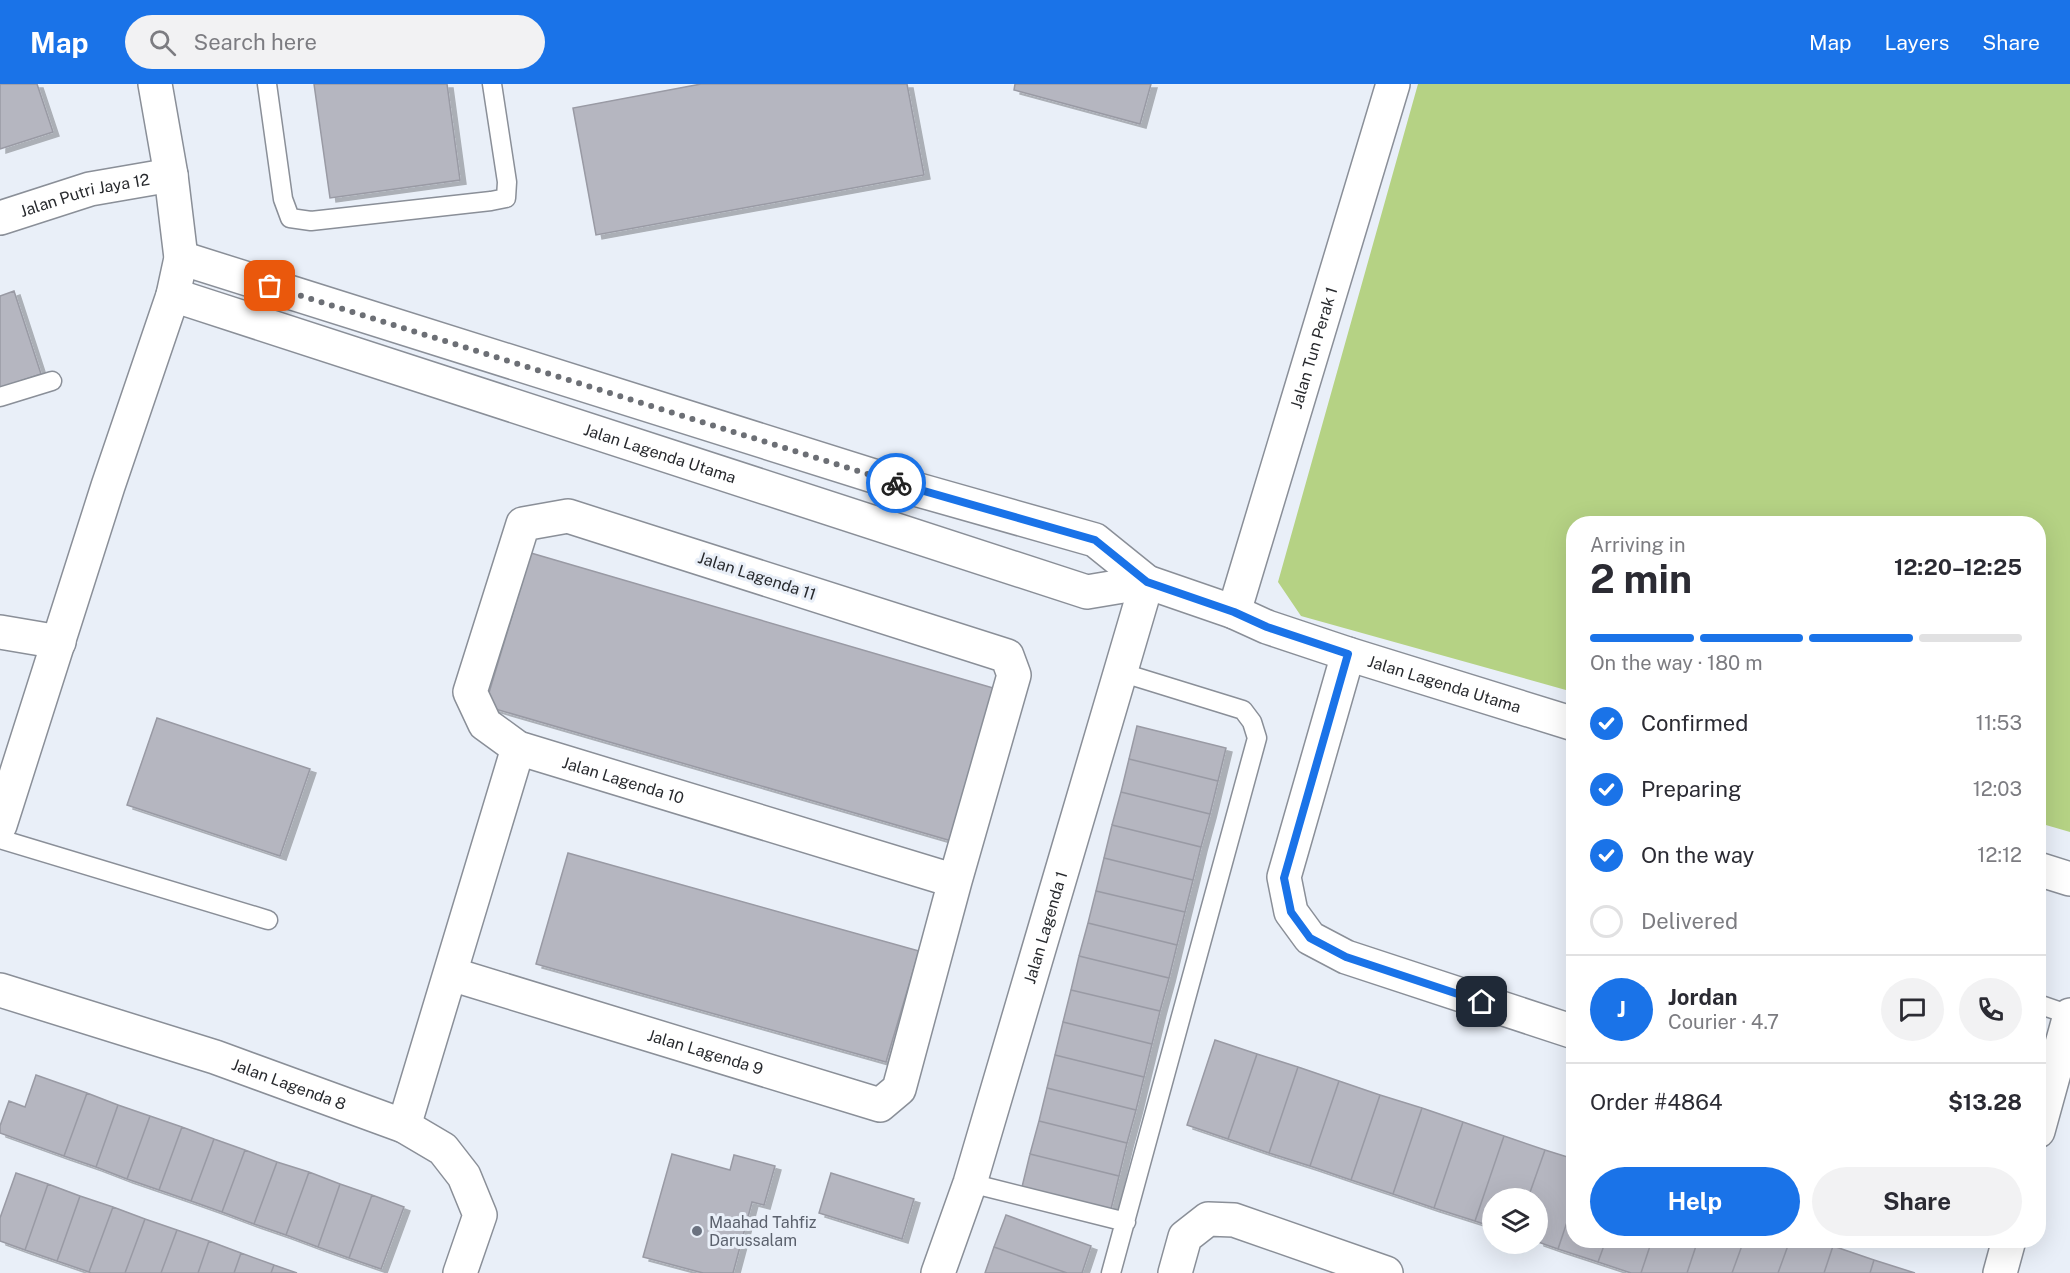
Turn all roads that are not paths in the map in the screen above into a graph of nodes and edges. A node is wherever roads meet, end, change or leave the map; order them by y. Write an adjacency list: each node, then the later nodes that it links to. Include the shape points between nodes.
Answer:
1 (155, 84): 5 (street)
2 (267, 84): 3 (lane, via 284,200 290,218 311,220 506,198)
3 (492, 84)
4 (1393, 84): 12 (street, Jalan Tun Perak 1)
5 (171, 175): 6 (street, Jalan Putri Jaya 12, via 90,189); 7 (street)
6 (0, 218)
7 (181, 258): 8 (street); 11 (street, Jalan Lagenda Utama, via 903,486 1095,540)
8 (173, 295): 11 (street, Jalan Lagenda Utama, via 1087,592); 14 (street)
9 (52, 381): 10 (lane)
10 (0, 397)
11 (1147, 582): 12 (street, Jalan Lagenda Utama); 16 (street, Jalan Lagenda 1)
12 (1234, 612): 15 (street, Jalan Lagenda Utama)
13 (0, 632): 14 (street)
14 (59, 642): 19 (street)
15 (1348, 654): 17 (street, Jalan Lagenda Utama); 29 (street, via 1284,878 1291,912 1310,938 1346,957)
16 (1120, 672): 32 (street, Jalan Lagenda 1); 33 (lane, via 1243,710 1257,738)
17 (1566, 722)
18 (518, 748): 23 (street, Jalan Lagenda 10); 23 (street, Jalan Lagenda 11, via 485,724 470,692 523,524 568,516 1007,656 1014,675); 25 (street)
19 (0, 825)
20 (0, 839): 24 (lane)
21 (2046, 872): 22 (street)
22 (2070, 879)
23 (955, 881): 25 (street, Jalan Lagenda 9, via 899,1089 880,1105)
24 (268, 920)
25 (452, 974): 31 (street)
26 (0, 990): 31 (street, Jalan Lagenda 8, via 215,1058)
27 (2046, 1007): 28 (lane)
28 (2070, 1015): 30 (street)
29 (1566, 1029)
30 (2046, 1102)
31 (404, 1126): 35 (street, Jalan Lagenda 8, via 443,1149 464,1176 480,1215)
32 (970, 1184): 33 (lane); 36 (street, Jalan Lagenda 1)
33 (1126, 1222): 37 (lane)
34 (2007, 1248): 40 (street)
35 (460, 1273)
36 (938, 1273)
37 (1111, 1273)
38 (1175, 1273): 39 (street, via 1185,1237 1208,1219 1234,1220)
39 (1386, 1273)
40 (2000, 1273)

